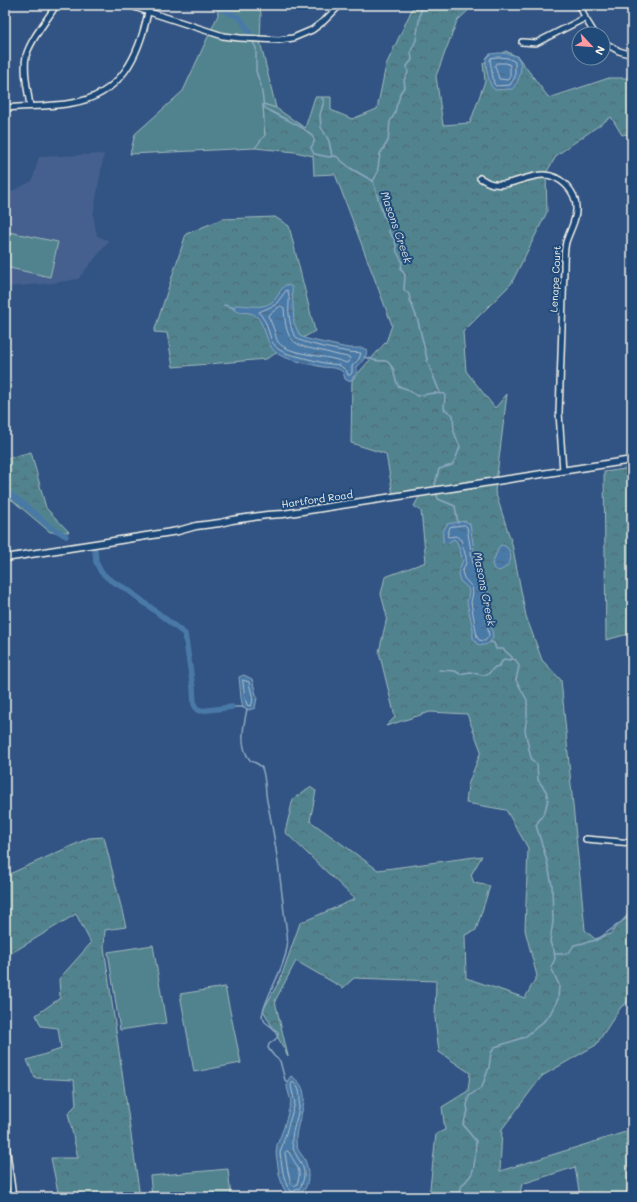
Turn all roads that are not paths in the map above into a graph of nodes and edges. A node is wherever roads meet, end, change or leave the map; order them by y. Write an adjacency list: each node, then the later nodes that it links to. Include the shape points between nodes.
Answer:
1 (56, 5): 11 (street, via 32,42 26,57)
2 (128, 5): 5 (street)
3 (340, 5): 5 (street, via 324,22 312,30 279,40 223,36)
4 (580, 5): 6 (street)
5 (148, 12): 11 (street, via 134,56 121,76 108,89 85,100)
6 (585, 18): 7 (street); 8 (street, via 536,44)
7 (590, 26)
8 (522, 42)
9 (611, 46): 10 (street)
10 (632, 54)
11 (30, 106): 12 (street)
12 (5, 108)
13 (480, 178): 15 (street, Lenape Court, via 493,184 504,184 535,176 551,176 566,185 576,202 575,218 565,245 559,413)
14 (632, 460): 15 (street, Hartford Road)
15 (563, 471): 16 (street, Hartford Road, via 232,520)
16 (5, 558)
17 (586, 839): 18 (street)
18 (632, 843)
19 (5, 1137): 20 (street)
20 (13, 1197)

